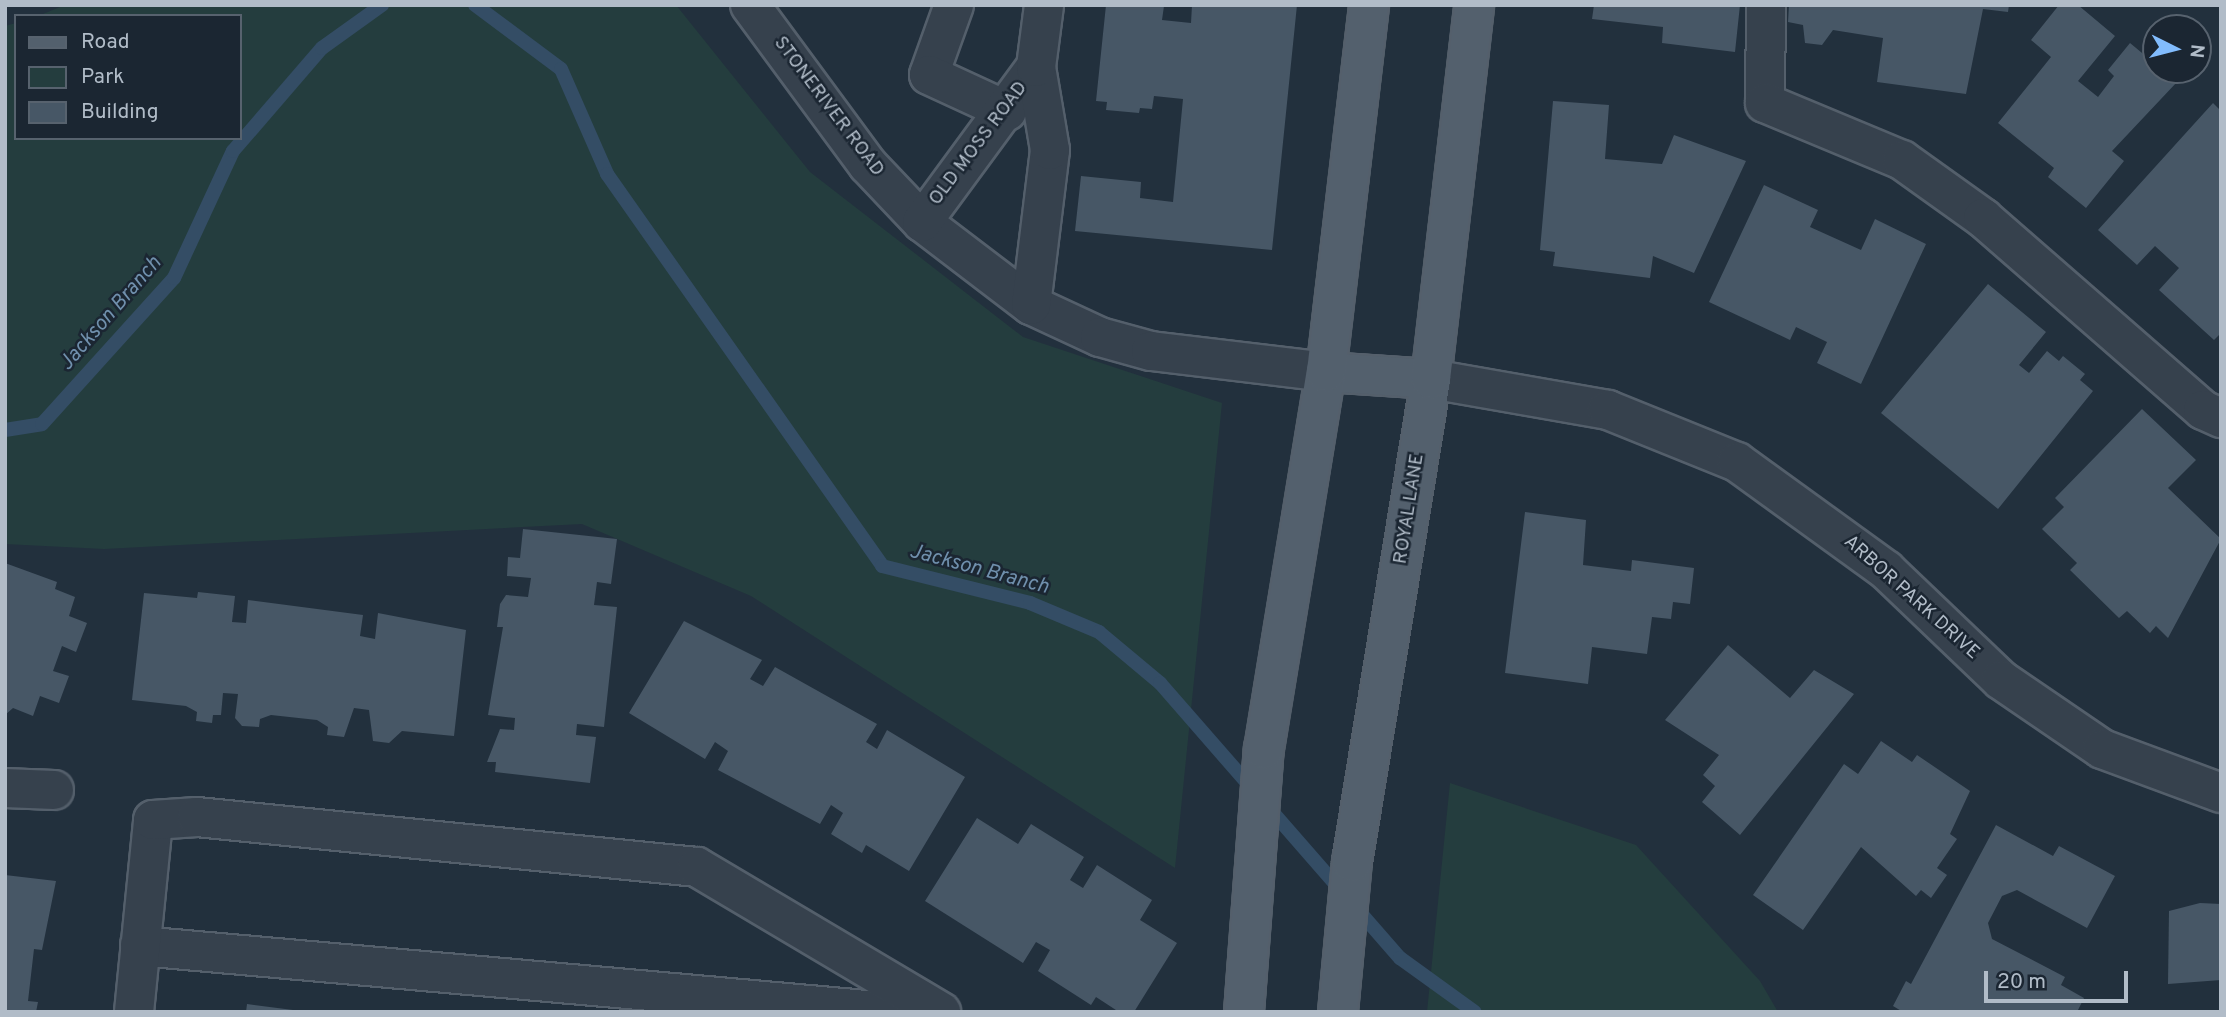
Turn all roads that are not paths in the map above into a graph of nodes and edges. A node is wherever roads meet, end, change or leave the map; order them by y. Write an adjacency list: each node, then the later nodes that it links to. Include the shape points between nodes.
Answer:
1 (750, 5): 9 (street, STONERIVER ROAD, via 868,165)
2 (954, 5): 8 (street, via 929,75)
3 (1044, 5): 7 (street, OLD MOSS ROAD)
4 (1369, 5): 11 (main road)
5 (1474, 5): 12 (main road, ROYAL LANE)
6 (1766, 5): 13 (street, via 1766,103 1902,160 1983,218 2203,410)
7 (1036, 66): 8 (street, OLD MOSS ROAD); 10 (street, OLD MOSS ROAD, via 1051,150)
8 (1007, 111): 9 (street, OLD MOSS ROAD)
9 (922, 222): 10 (street, STONERIVER ROAD)
10 (1031, 304): 11 (street, STONERIVER ROAD, via 1100,337 1151,351)
11 (1326, 372): 12 (main road); 21 (main road, via 1264,749)
12 (1431, 379): 16 (street, ARBOR PARK DRIVE, via 1608,410 1737,462 1886,570 2001,680 2102,749); 22 (main road, ROYAL LANE, via 1352,862)
13 (2221, 418)
14 (5, 788): 15 (street)
15 (54, 790)
16 (2221, 793)
17 (140, 946): 18 (street); 19 (street); 20 (street, via 153,820 197,817 697,867)
18 (134, 1012)
19 (889, 1012)
20 (941, 1012)
21 (1244, 1012)
22 (1338, 1012)

